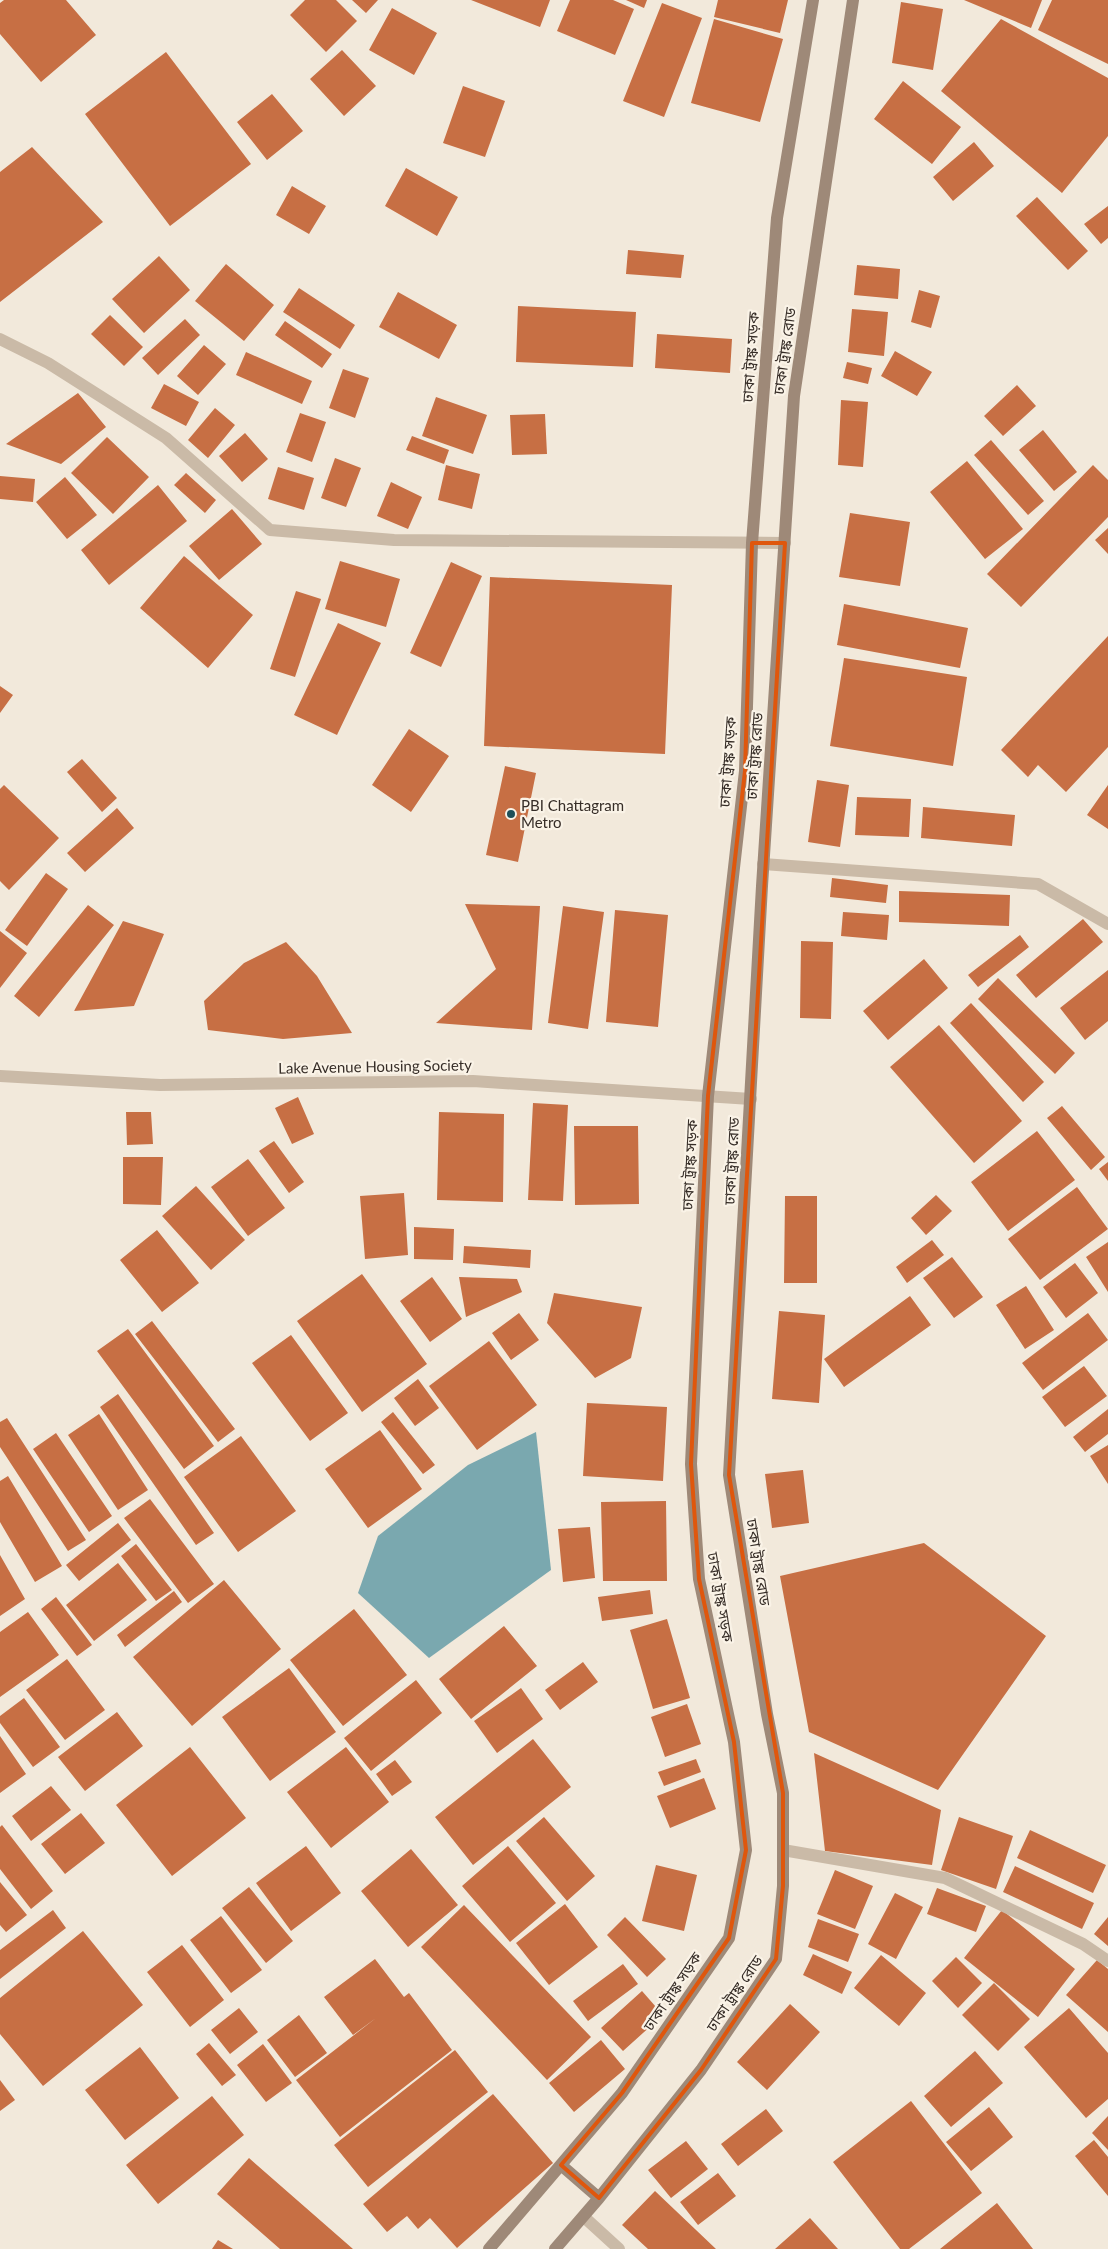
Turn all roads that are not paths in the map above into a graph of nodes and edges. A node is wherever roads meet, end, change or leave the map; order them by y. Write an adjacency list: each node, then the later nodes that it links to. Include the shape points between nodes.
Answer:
1 (814, 0): 4 (main road, ঢাকা ট্রাঙ্ক সড়ক, via 777,218)
2 (853, 0): 5 (main road, ঢাকা ট্রাঙ্ক রোড, via 794,396)
3 (0, 339): 4 (street, via 48,363 166,438 270,530 394,540)
4 (752, 543): 5 (street); 9 (main road, ঢাকা ট্রাঙ্ক সড়ক, via 745,771)
5 (784, 543): 6 (main road, ঢাকা ট্রাঙ্ক রোড)
6 (764, 864): 7 (street, via 1038,884); 10 (main road, ঢাকা ট্রাঙ্ক রোড)
7 (1108, 924)
8 (0, 1076): 9 (street, Lake Avenue Housing Society, via 160,1085 474,1081)
9 (708, 1096): 10 (street, Lake Avenue Housing Society); 13 (main road, ঢাকা ট্রাঙ্ক সড়ক, via 691,1464 699,1579 734,1742 746,1850 729,1938 622,2093)
10 (751, 1099): 11 (main road, ঢাকা ট্রাঙ্ক রোড, via 729,1475 783,1792)
11 (783, 1850): 12 (street, via 945,1878 1084,1944); 14 (main road, ঢাকা ট্রাঙ্ক রোড, via 776,1959 701,2070)
12 (1108, 1961)
13 (561, 2165): 14 (main road); 16 (main road, ঢাকা ট্রাঙ্ক সড়ক)
14 (599, 2198): 15 (main road, ঢাকা ট্রাঙ্ক রোড)
15 (584, 2217): 17 (main road, ঢাকা ট্রাঙ্ক রোড); 18 (street)
16 (489, 2249)
17 (555, 2249)
18 (619, 2249)

